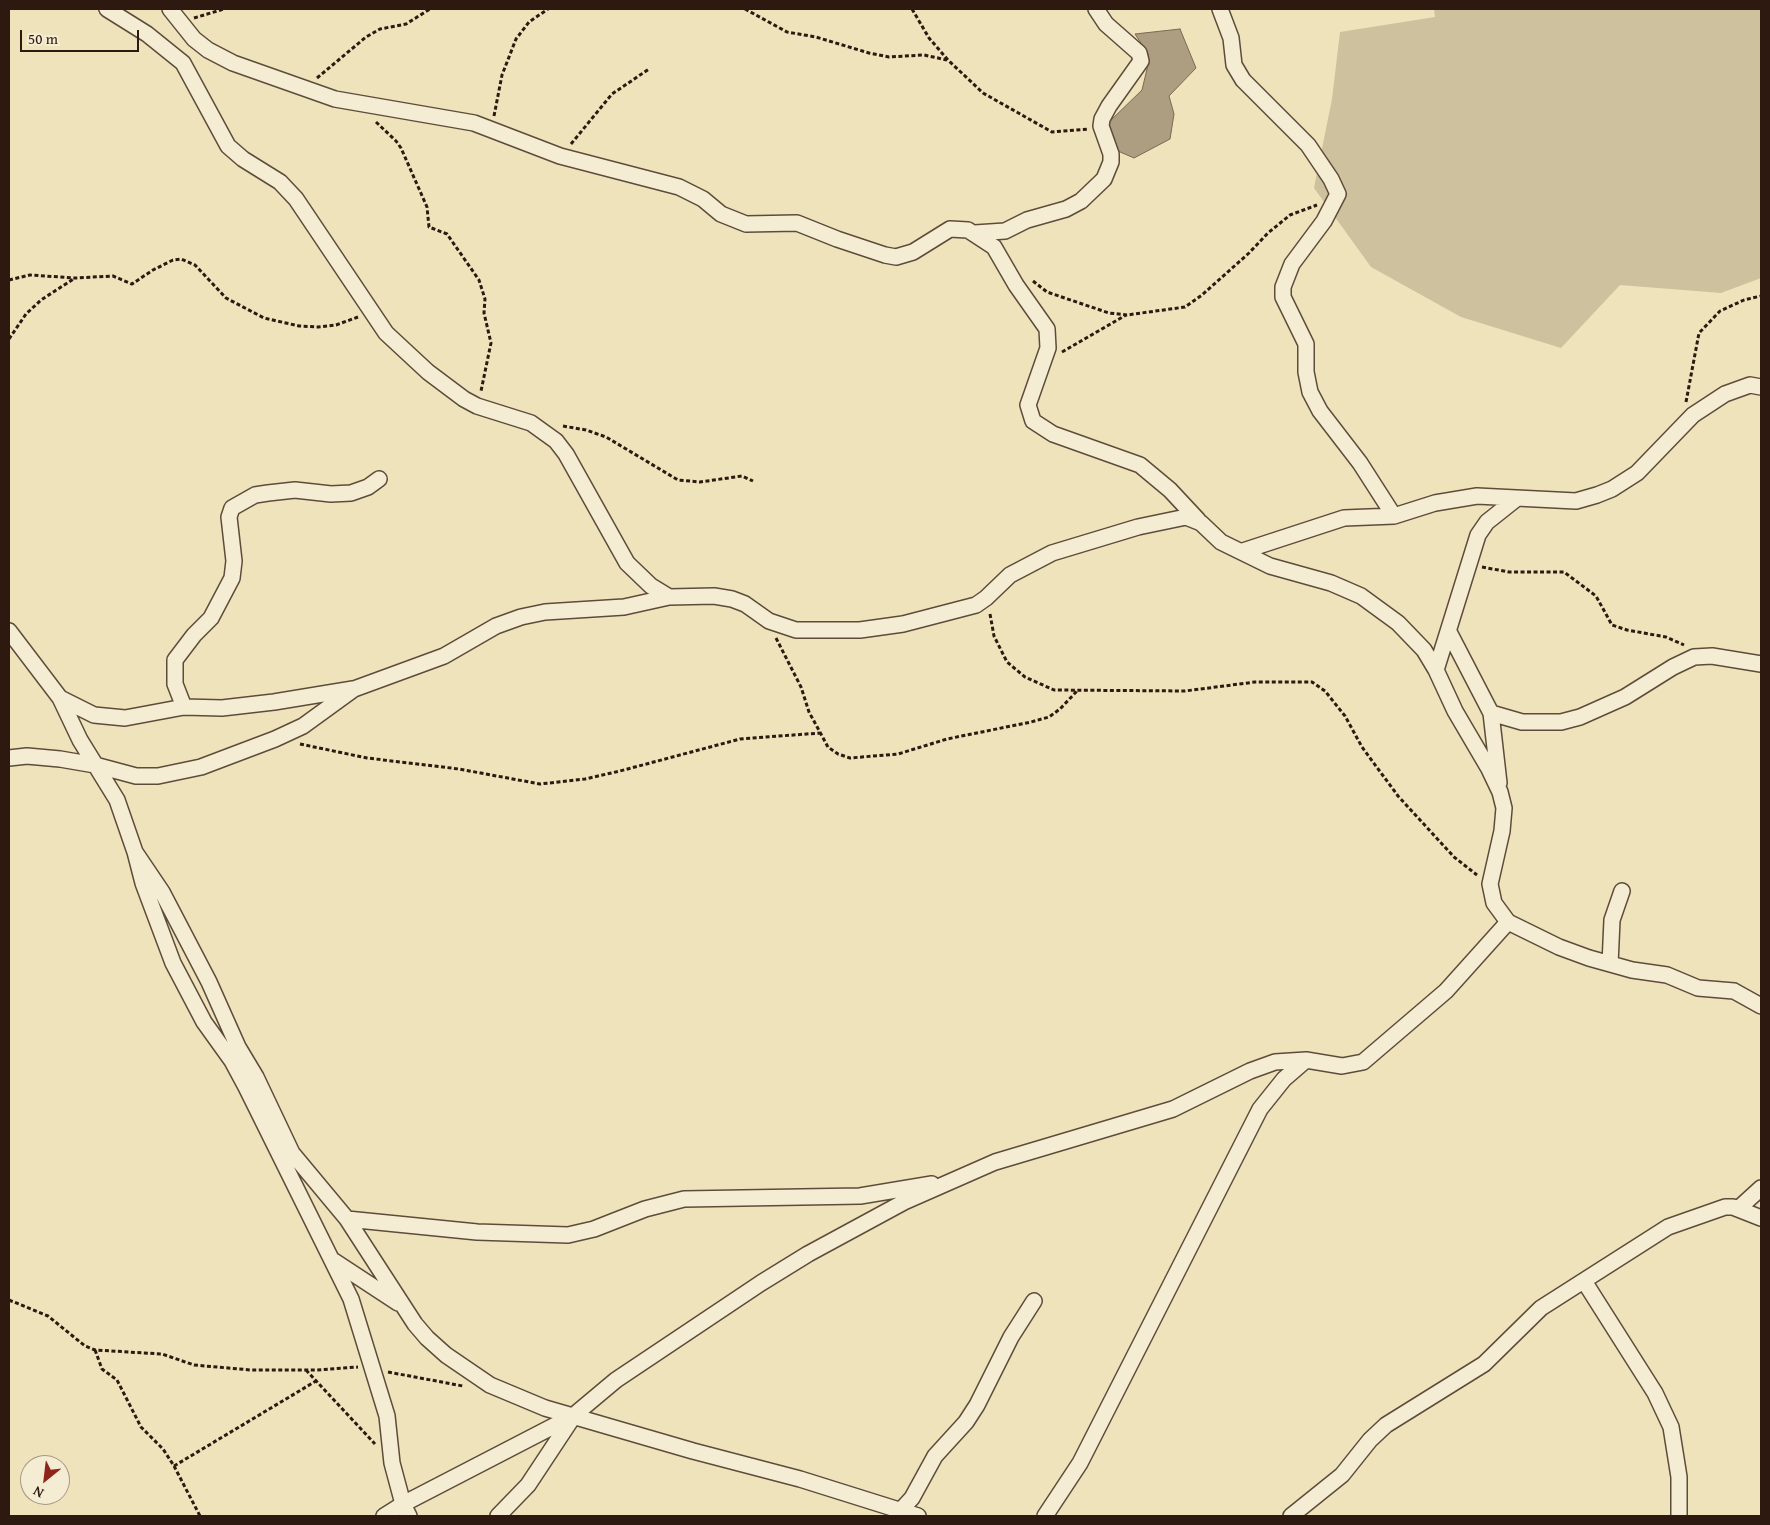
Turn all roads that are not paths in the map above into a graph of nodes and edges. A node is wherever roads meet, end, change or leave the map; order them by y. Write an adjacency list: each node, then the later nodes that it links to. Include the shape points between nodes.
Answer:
1 (107, 9): 12 (street, via 183,63 228,146 280,182 296,199 371,313 403,350 477,406 531,423 556,441 627,563 651,586)
2 (170, 9): 5 (street, via 179,24 200,44 221,57 335,99 455,119 560,156 679,187 703,198 721,214 739,222 756,225 797,223 885,256 904,255 950,229 964,228)
3 (1096, 9): 5 (street, via 1106,24 1139,53 1141,61 1102,119 1111,154 1104,179 1081,201 1066,209 1027,220 1005,231)
4 (1220, 9): 9 (street, via 1231,38 1234,65 1243,80 1308,146 1338,194 1336,202 1292,264 1283,286 1283,297 1306,344 1310,392)
5 (975, 233): 10 (street, via 994,247 1044,324 1049,340 1044,363 1028,401 1033,421 1053,434 1140,465 1170,490)
6 (1761, 387): 8 (street, via 1750,385 1725,394 1693,415 1637,473 1612,489 1576,501)
7 (379, 480): 19 (street, via 351,493 295,490 254,495 232,508 229,517 234,561 232,578 211,618 175,660 175,684)
8 (1516, 499): 9 (street, via 1478,496 1436,502); 14 (street, via 1487,522 1478,535)
9 (1394, 516): 11 (street, via 1344,518)
10 (1201, 523): 11 (street, via 1221,542); 12 (street, via 1186,517 1167,520 1052,553 1010,575 976,605 860,630 796,630 769,621 732,599)
11 (1243, 551): 16 (street, via 1270,566 1361,596 1398,623 1424,650)
12 (669, 597): 17 (street, via 624,607 546,612 521,617 496,626 444,656)
13 (9, 631): 18 (street)
14 (1449, 632): 16 (street); 20 (street)
15 (1761, 664): 20 (street, via 1702,656 1685,660 1625,697 1580,717 1545,724 1522,722)
16 (1436, 670): 23 (street, via 1454,711 1490,769)
17 (354, 689): 19 (street, via 222,708); 22 (street, via 322,714 275,739 201,767 158,776 136,776)
18 (60, 698): 19 (street, via 80,709 108,717 125,718); 22 (street)
19 (184, 707)
20 (1491, 713): 23 (street)
21 (9, 758): 22 (street, via 35,757)
22 (95, 765): 24 (street, via 117,800)
23 (1500, 792): 26 (street, via 1504,808 1502,830 1490,884 1494,903)
24 (136, 852): 34 (street, via 162,892 209,982 286,1142); 35 (street, via 143,883 173,963 204,1022 239,1074)
25 (1622, 891): 27 (street, via 1612,920)
26 (1508, 922): 27 (street, via 1559,947); 29 (street, via 1451,986 1363,1062 1342,1066)
27 (1610, 964): 28 (street, via 1667,975 1698,988 1734,991)
28 (1761, 1006)
29 (1306, 1060): 30 (street, via 1275,1062 1173,1109 995,1162); 45 (street, via 1284,1079 1260,1109 1080,1463)
30 (954, 1180): 34 (street, via 860,1196 684,1199 645,1208 594,1229 568,1235 468,1232); 39 (street, via 849,1230 761,1283 616,1380)
31 (1761, 1188): 32 (street)
32 (1738, 1209): 33 (street); 36 (street, via 1718,1208 1668,1227)
33 (1761, 1218)
34 (346, 1220): 38 (street)
35 (333, 1260): 38 (street); 40 (street, via 351,1299 387,1416 392,1463)
36 (1584, 1281): 46 (street, via 1532,1315 1508,1342 1477,1368 1386,1425 1342,1476); 47 (street, via 1655,1393 1671,1427 1679,1476)
37 (1034, 1301): 41 (street, via 1011,1337 977,1406 935,1456 912,1498)
38 (402, 1305): 39 (street, via 427,1338 490,1385)
39 (573, 1416): 40 (street); 41 (street); 43 (street, via 528,1485)
40 (406, 1510): 42 (street)
41 (901, 1510): 44 (street)
42 (384, 1516)
43 (498, 1516)
44 (918, 1516)
45 (1045, 1516)
46 (1291, 1516)
47 (1679, 1516)

